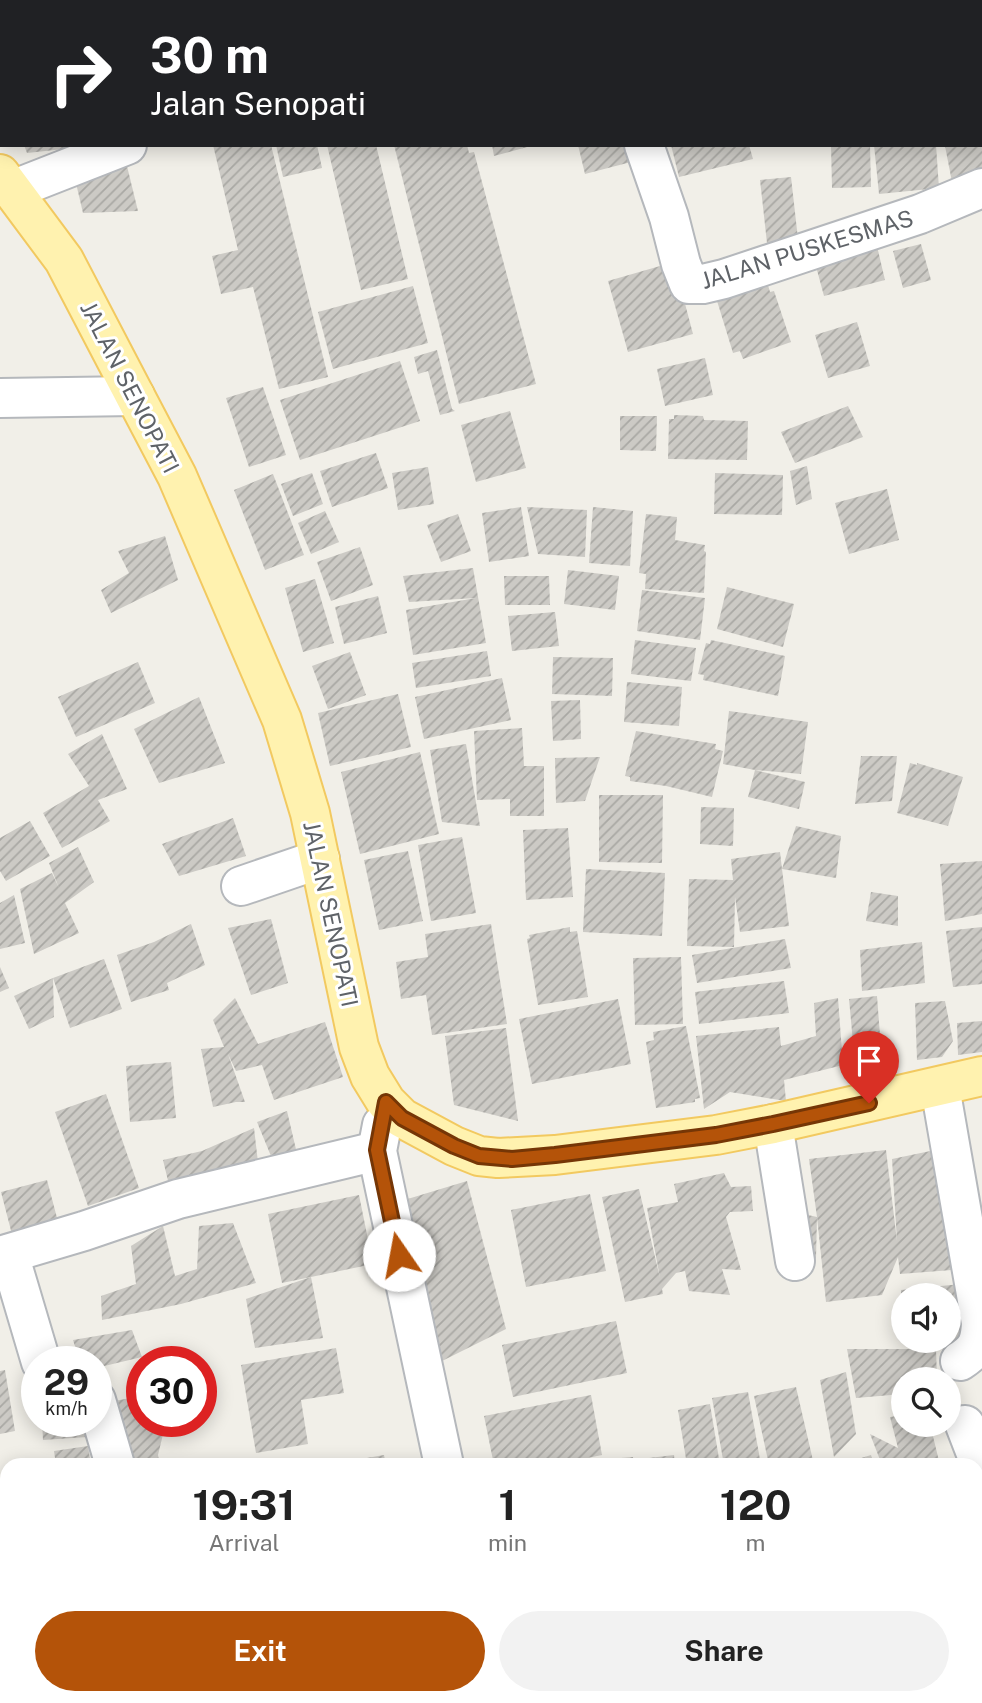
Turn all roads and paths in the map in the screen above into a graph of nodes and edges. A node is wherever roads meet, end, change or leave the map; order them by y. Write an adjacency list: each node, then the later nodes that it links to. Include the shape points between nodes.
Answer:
1 (120, 147): 3 (street)
2 (645, 147): 4 (street, JALAN PUSKESMAS, via 689,285 724,279 920,214)
3 (6, 182): 5 (main road, JALAN SENOPATI, via 64,260)
4 (982, 188)
5 (135, 396): 6 (street); 7 (main road, JALAN SENOPATI, via 177,476 282,720)
6 (0, 398)
7 (320, 859): 8 (street); 11 (main road, JALAN SENOPATI, via 359,1047 369,1076)
8 (241, 886)
9 (982, 1076): 10 (main road, JALAN SENOPATI)
10 (940, 1087): 12 (main road, JALAN SENOPATI); 17 (street, via 981,1323 976,1347)
11 (386, 1102): 12 (main road, JALAN SENOPATI, via 402,1118 454,1146 498,1158 555,1155); 13 (street)
12 (773, 1124): 15 (street)
13 (377, 1150): 14 (street, via 178,1199); 21 (street)
14 (5, 1255): 16 (street)
15 (795, 1261)
16 (36, 1346)
17 (960, 1361)
18 (965, 1425): 22 (street)
19 (107, 1437): 20 (street)
20 (113, 1458)
21 (443, 1458)
22 (977, 1458)

